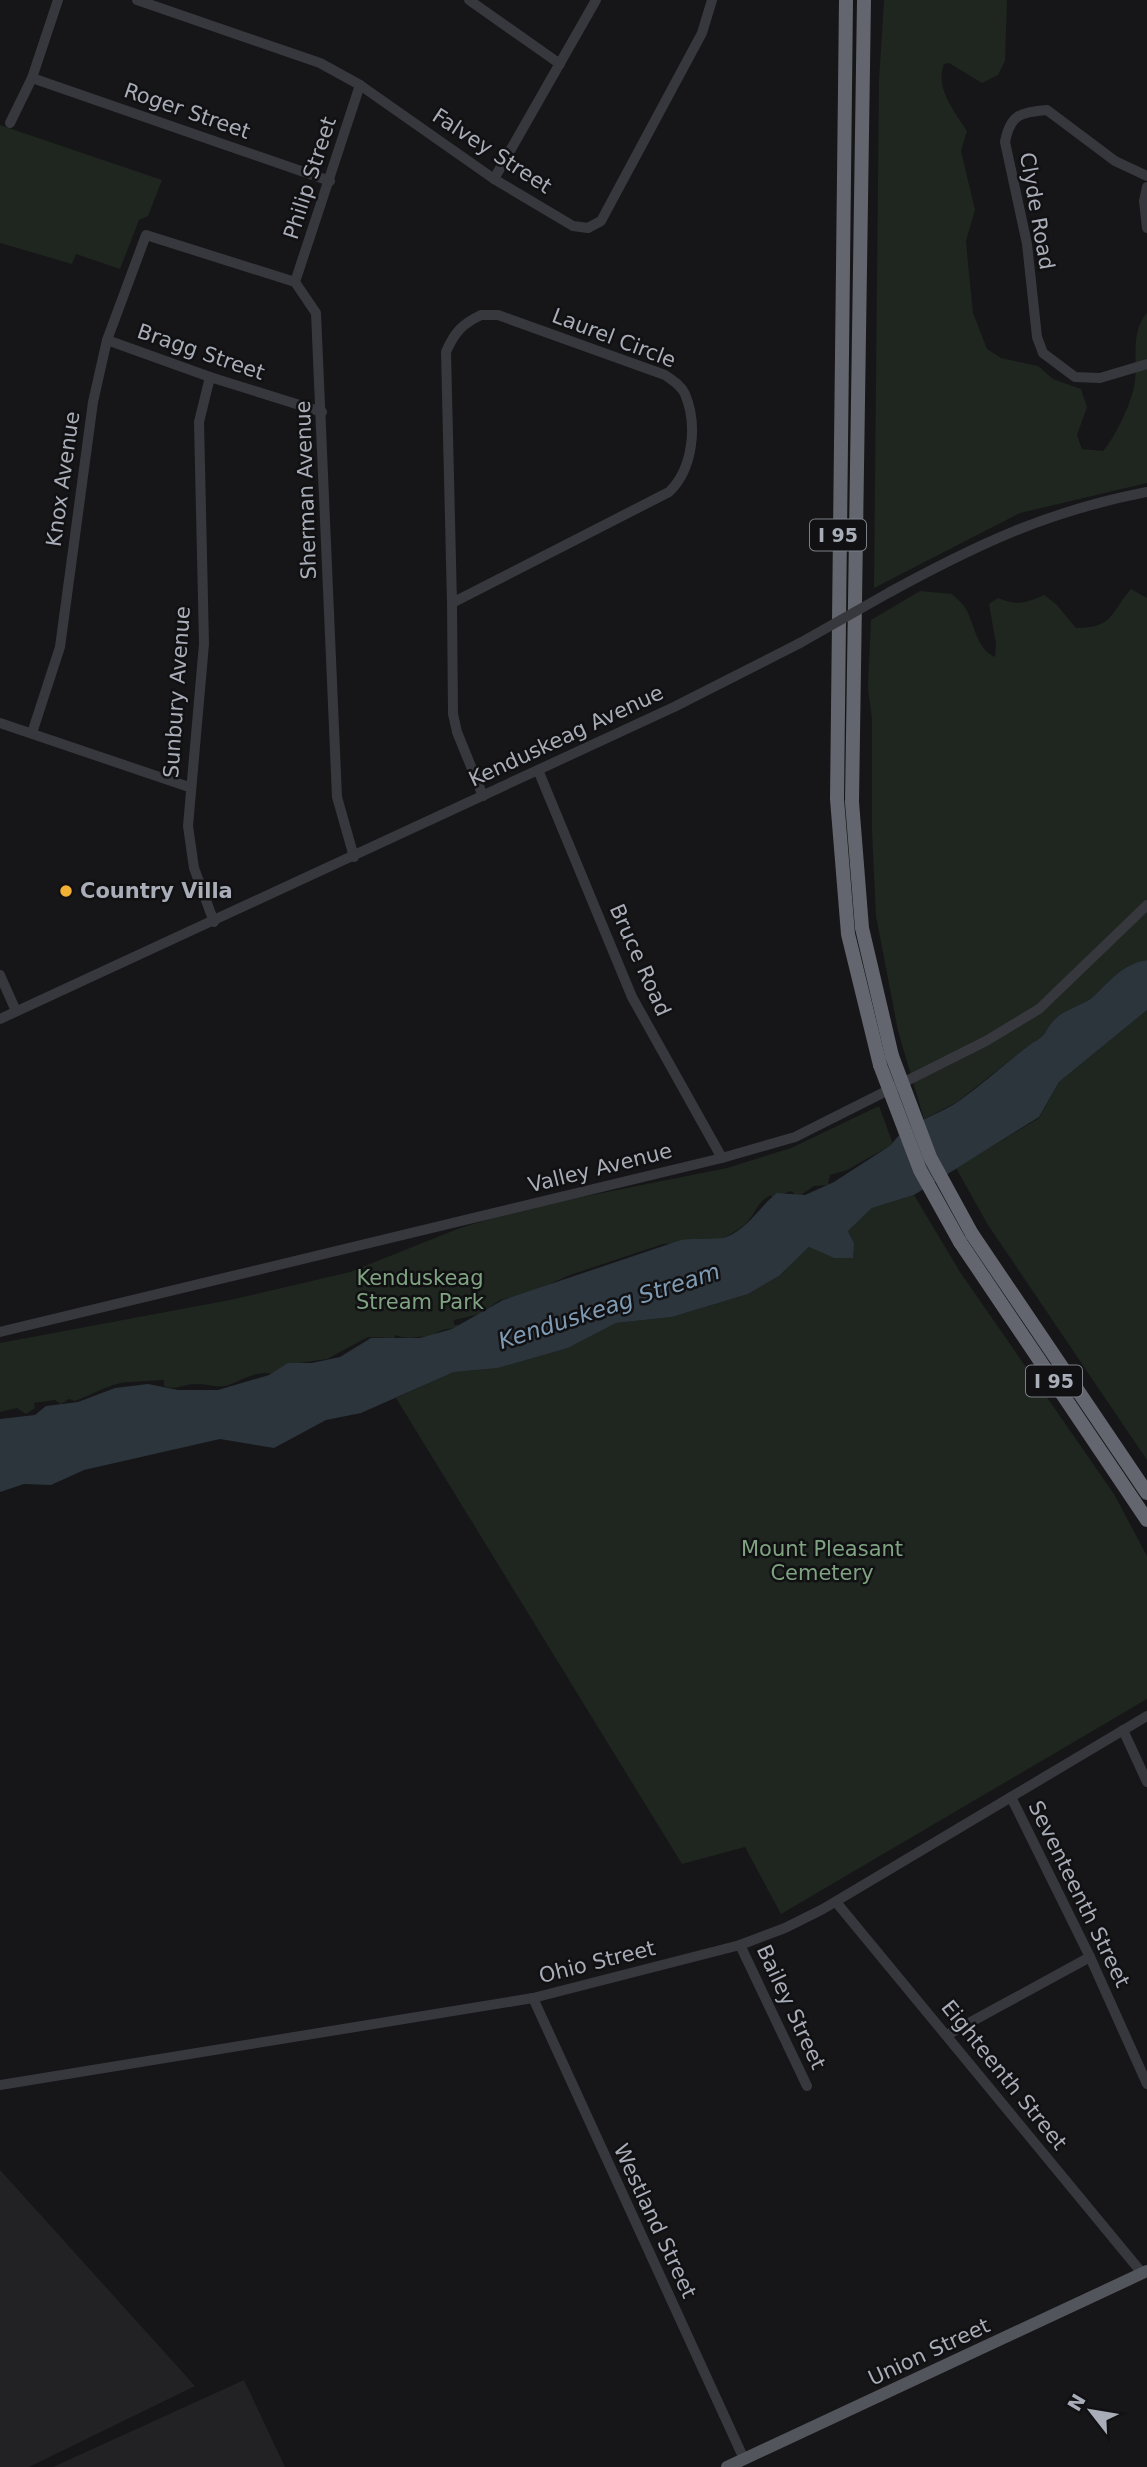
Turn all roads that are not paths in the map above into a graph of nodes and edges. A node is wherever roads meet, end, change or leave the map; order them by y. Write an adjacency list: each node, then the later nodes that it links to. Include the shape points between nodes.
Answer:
1 (58, 0): 11 (street)
2 (137, 0): 9 (street, Falvey Street)
3 (179, 0): 9 (street)
4 (469, 0): 10 (street)
5 (596, 0): 10 (street)
6 (712, 0): 15 (street, Falvey Street, via 702,33 601,221 588,228 573,226)
7 (846, 0): 37 (highway, I 95, via 837,818 848,934)
8 (864, 0): 37 (highway, I 95, via 852,802 862,928)
9 (175, 11): 12 (street, Falvey Street, via 320,63)
10 (560, 64): 15 (street)
11 (32, 78): 13 (street); 16 (street, Roger Street)
12 (360, 85): 15 (street, Falvey Street); 16 (street, Philip Street)
13 (10, 123)
14 (1147, 176): 21 (street, Clyde Road, via 1115,161 1046,110 1017,116 1008,125 1005,142 1027,244 1043,354 1075,377 1100,378)
15 (494, 179)
16 (330, 181): 19 (street, Philip Street)
17 (1147, 187): 18 (street)
18 (1147, 228)
19 (295, 282): 20 (street, Knox Avenue, via 146,235); 23 (street, Sherman Avenue, via 316,313)
20 (107, 340): 22 (street, Bragg Street); 27 (street, Knox Avenue, via 93,402 60,647)
21 (1147, 364)
22 (210, 377): 23 (street, Bragg Street); 29 (street, Sunbury Avenue, via 199,422 204,644)
23 (322, 412): 31 (street, Sherman Avenue, via 337,797)
24 (1147, 492): 28 (street, Kenduskeag Avenue, bridge, via 1028,523 981,544 695,698)
25 (452, 603): 25 (street, Laurel Circle, via 446,352 452,336 465,323 481,315 498,315 665,375 678,384 691,422 687,468 681,481 669,492); 30 (street, Laurel Circle, via 453,714)
26 (0, 723): 27 (street)
27 (32, 733): 29 (street)
28 (538, 771): 30 (street, Kenduskeag Avenue); 38 (street, Bruce Road, via 632,997)
29 (190, 787): 33 (street, Sunbury Avenue, via 191,856)
30 (483, 796): 31 (street, Kenduskeag Avenue)
31 (354, 857): 33 (street, Kenduskeag Avenue)
32 (1147, 905): 38 (street, Valley Avenue, via 1039,1009 986,1041 794,1137)
33 (214, 922): 35 (street, Kenduskeag Avenue)
34 (0, 975): 35 (street)
35 (16, 1011): 36 (street, Kenduskeag Avenue)
36 (0, 1019)
37 (886, 1060): 39 (highway, I 95, bridge)
38 (722, 1158): 40 (street, Valley Avenue)
39 (966, 1238): 41 (highway, I 95); 42 (highway, I 95)
40 (0, 1332)
41 (1147, 1493)
42 (1147, 1520)
43 (1147, 1716): 44 (street, Ohio Street)
44 (1123, 1730): 45 (street); 46 (street, Ohio Street)
45 (1147, 1782)
46 (1011, 1797): 47 (street, Ohio Street); 49 (street, Seventeenth Street)
47 (836, 1902): 48 (street, Ohio Street); 51 (street, Eighteenth Street)
48 (740, 1945): 50 (street, Ohio Street); 54 (street, Bailey Street)
49 (1090, 1957): 51 (street); 52 (street, Seventeenth Street)
50 (533, 1998): 53 (street, Ohio Street); 56 (street, Westland Street)
51 (947, 2035): 55 (street, Eighteenth Street)
52 (1147, 2084)
53 (0, 2085)
54 (807, 2086)
55 (1144, 2272): 56 (main road, Union Street)
56 (744, 2459): 57 (main road, Union Street)
57 (727, 2467)

